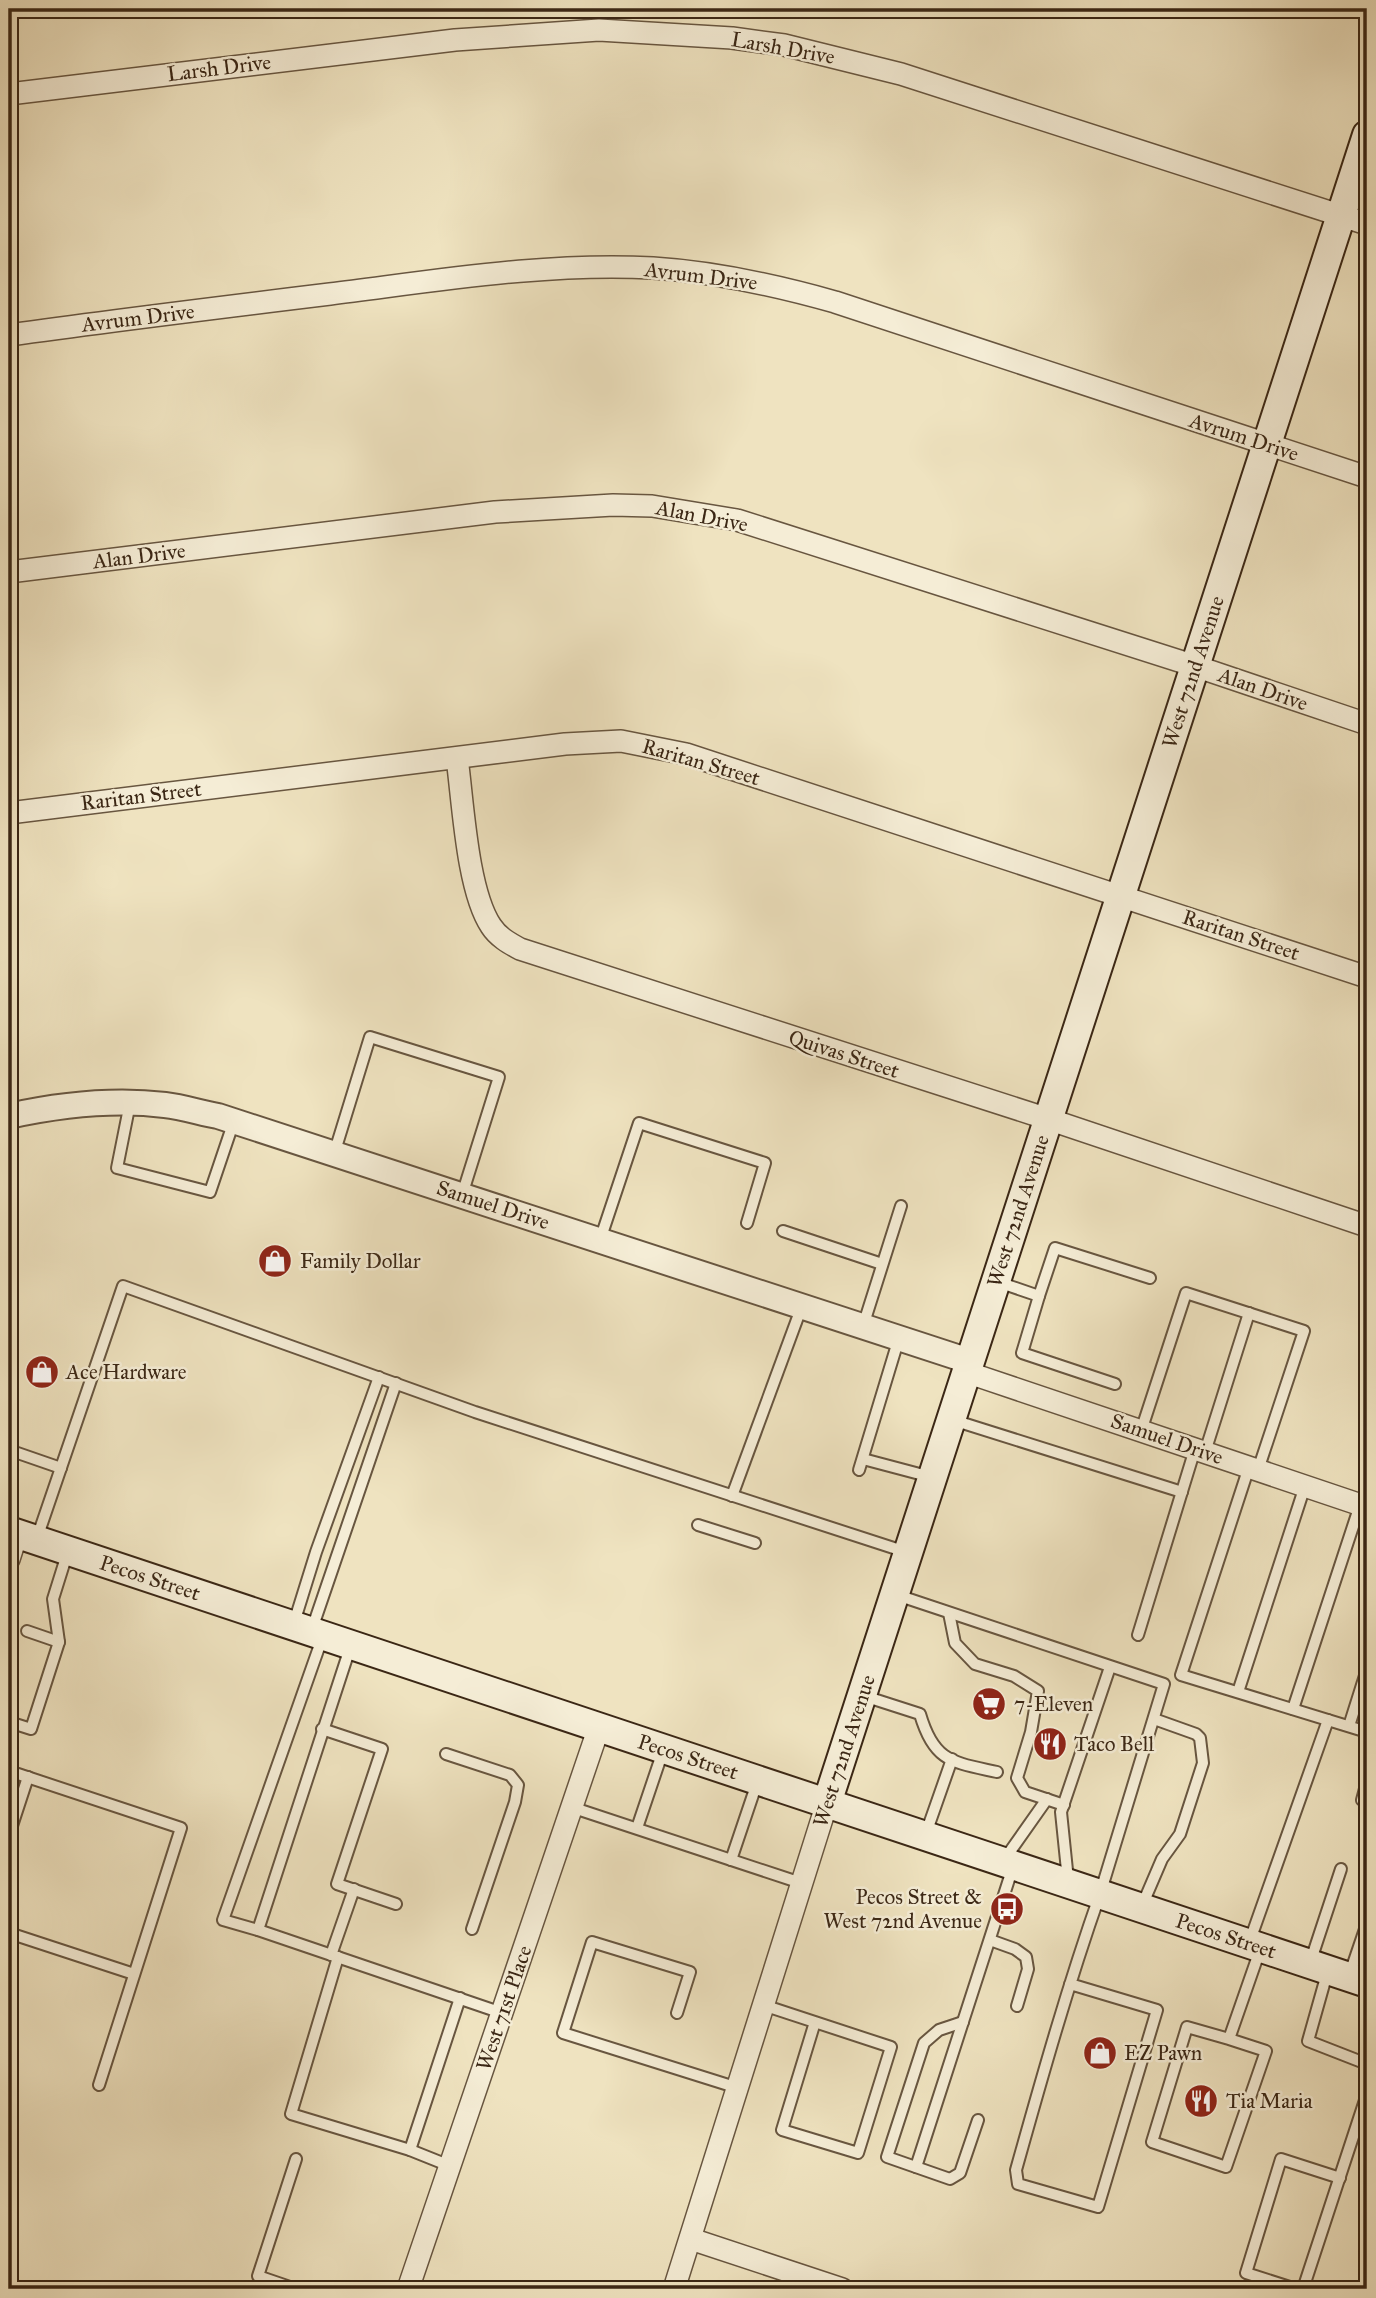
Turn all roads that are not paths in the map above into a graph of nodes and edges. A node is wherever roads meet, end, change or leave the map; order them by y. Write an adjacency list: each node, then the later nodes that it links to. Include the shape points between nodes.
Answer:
1 (9, 94): 3 (street, Larsh Drive, via 455,40 599,30 732,38 784,45 901,74)
2 (1367, 135): 3 (main road, West 72nd Avenue)
3 (1354, 220): 5 (main road, West 72nd Avenue)
4 (9, 335): 5 (street, Avrum Drive, via 527,271 653,268 779,286 835,302)
5 (1267, 444): 6 (street, Avrum Drive); 8 (main road, West 72nd Avenue)
6 (1367, 477)
7 (9, 572): 8 (street, Alan Drive, via 495,512 652,506 737,520)
8 (1195, 666): 9 (street, Alan Drive); 12 (main road, West 72nd Avenue)
9 (1367, 724)
10 (457, 758): 11 (street, Raritan Street); 12 (street, Raritan Street, via 599,741 660,748); 16 (street, Quivas Street, via 476,893 491,926 509,943)
11 (9, 813)
12 (1121, 895): 13 (street, Raritan Street); 16 (main road, West 72nd Avenue)
13 (1367, 977)
14 (130, 1104): 15 (street, Samuel Drive, via 83,1105); 17 (street, Samuel Drive, via 166,1105); 17 (lane, via 117,1168 211,1192)
15 (9, 1116)
16 (1048, 1119): 22 (street, Quivas Street); 27 (main road, West 72nd Avenue)
17 (234, 1121): 18 (street, Samuel Drive)
18 (334, 1154): 19 (street, Samuel Drive); 19 (lane, via 370,1037 499,1077)
19 (462, 1195): 24 (street, Samuel Drive)
20 (901, 1206): 25 (lane)
21 (747, 1223): 24 (lane, via 765,1163 639,1124)
22 (1367, 1226)
23 (783, 1231): 25 (lane)
24 (600, 1240): 29 (street, Samuel Drive)
25 (882, 1264): 31 (lane)
26 (1150, 1278): 28 (lane, via 1055,1248)
27 (995, 1281): 28 (lane); 33 (main road, West 72nd Avenue)
28 (1039, 1296): 36 (lane, via 1023,1353)
29 (802, 1306): 31 (street, Samuel Drive); 46 (lane)
30 (1249, 1314): 38 (lane, via 1186,1293); 40 (lane); 42 (lane, via 1304,1331)
31 (863, 1326): 32 (street, Samuel Drive)
32 (900, 1338): 33 (street, Samuel Drive); 43 (lane, via 861,1464)
33 (968, 1366): 37 (main road, West 72nd Avenue); 38 (street, Samuel Drive)
34 (379, 1377): 35 (lane); 41 (lane, via 123,1286); 56 (lane, via 316,1552)
35 (396, 1383): 46 (lane); 56 (lane)
36 (1115, 1384)
37 (951, 1419): 43 (main road, West 72nd Avenue); 45 (lane)
38 (1141, 1431): 40 (street, Samuel Drive)
39 (9, 1450): 41 (lane)
40 (1200, 1451): 42 (street, Samuel Drive); 45 (lane)
41 (61, 1468): 49 (lane)
42 (1254, 1469): 44 (street, Samuel Drive); 62 (lane, via 1181,1675)
43 (932, 1478): 52 (main road, West 72nd Avenue)
44 (1304, 1486): 47 (street, Samuel Drive); 62 (lane)
45 (1182, 1492): 57 (lane)
46 (732, 1496): 52 (lane)
47 (1364, 1506): 64 (lane)
48 (698, 1525): 50 (lane)
49 (18, 1541): 51 (main road, Pecos Street)
50 (755, 1543)
51 (68, 1551): 56 (main road, Pecos Street); 58 (lane, via 53,1600)
52 (908, 1553): 53 (main road, West 72nd Avenue)
53 (894, 1595): 54 (lane); 63 (main road, West 72nd Avenue)
54 (949, 1613): 60 (lane); 80 (lane, via 955,1643 975,1664 1014,1676 1038,1691 1017,1778 1026,1792)
55 (27, 1630): 58 (lane)
56 (309, 1631): 59 (main road, Pecos Street); 98 (lane, via 223,1920)
57 (1138, 1635)
58 (60, 1642): 67 (lane, via 31,1729)
59 (351, 1645): 68 (main road, Pecos Street); 70 (lane)
60 (1110, 1667): 65 (lane, via 1164,1684); 83 (lane)
61 (1367, 1669): 69 (lane)
62 (1238, 1692): 64 (lane)
63 (861, 1695): 74 (lane, via 920,1714 927,1738 940,1754); 82 (main road, West 72nd Avenue)
64 (1293, 1709): 66 (lane)
65 (1154, 1719): 94 (lane); 96 (lane, via 1196,1734 1203,1763 1180,1834 1162,1859)
66 (1328, 1720): 69 (lane); 102 (lane)
67 (9, 1721)
68 (598, 1727): 72 (main road, Pecos Street); 84 (street, West 71st Place)
69 (1349, 1727): 71 (lane)
70 (322, 1729): 93 (lane, via 382,1749 337,1884); 98 (lane)
71 (1367, 1732)
72 (664, 1748): 78 (main road, Pecos Street); 85 (lane)
73 (446, 1754): 99 (lane, via 510,1775 518,1785)
74 (952, 1759): 76 (lane); 87 (lane)
75 (9, 1771): 77 (lane)
76 (997, 1772)
77 (28, 1777): 86 (lane); 105 (lane, via 181,1828)
78 (758, 1780): 82 (main road, Pecos Street); 88 (lane)
79 (1367, 1781): 81 (lane, via 1362,1800)
80 (1047, 1799): 83 (lane); 89 (lane)
81 (1367, 1802)
82 (827, 1803): 87 (main road, Pecos Street); 91 (street, West 72nd Avenue)
83 (1064, 1805): 92 (lane)
84 (571, 1807): 85 (lane); 110 (street, West 71st Place)
85 (637, 1828): 88 (lane)
86 (9, 1835)
87 (925, 1836): 89 (main road, Pecos Street)
88 (731, 1860): 91 (lane)
89 (1009, 1863): 92 (main road, Pecos Street); 101 (lane)
90 (1341, 1869): 104 (lane)
91 (801, 1883): 108 (street, West 72nd Avenue)
92 (1068, 1883): 94 (main road, Pecos Street)
93 (354, 1889): 95 (lane); 103 (lane)
94 (1100, 1894): 96 (main road, Pecos Street); 106 (lane)
95 (396, 1904)
96 (1141, 1909): 102 (main road, Pecos Street)
97 (1367, 1927): 104 (lane)
98 (258, 1930): 103 (lane)
99 (472, 1930)
100 (9, 1933): 105 (lane)
101 (990, 1940): 109 (lane, via 1026,1957 1028,1969); 113 (lane)
102 (1255, 1945): 104 (main road, Pecos Street); 114 (lane)
103 (335, 1956): 107 (lane); 120 (lane, via 291,2114)
104 (1339, 1973): 115 (lane, via 1308,2041)
105 (134, 1974): 116 (lane)
106 (1070, 1984): 106 (lane, via 1157,2011 1098,2207 1018,2184 1016,2170)
107 (460, 1998): 110 (lane); 120 (lane)
108 (763, 2005): 112 (lane); 117 (street, West 72nd Avenue)
109 (1017, 2006)
110 (502, 2013): 122 (street, West 71st Place)
111 (677, 2013): 117 (lane, via 690,1972 592,1942 563,2033)
112 (815, 2022): 112 (lane, via 891,2047 858,2153 782,2130)
113 (963, 2022): 123 (lane); 123 (lane, via 939,2030 923,2043 887,2157)
114 (1229, 2039): 114 (lane, via 1266,2051 1226,2167 1152,2142 1187,2027)
115 (1367, 2064)
116 (99, 2085)
117 (738, 2088): 125 (street, West 72nd Avenue)
118 (1367, 2094): 124 (lane)
119 (978, 2120): 123 (lane, via 960,2173 950,2179)
120 (410, 2150): 122 (lane)
121 (296, 2159): 126 (lane, via 257,2276)
122 (450, 2166): 127 (street, West 71st Place)
123 (916, 2167)
124 (1340, 2178): 130 (lane, via 1281,2160 1246,2273); 131 (lane)
125 (691, 2239): 128 (street, West 72nd Avenue); 129 (street)
126 (296, 2289)
127 (408, 2289)
128 (674, 2289)
129 (842, 2289)
130 (1296, 2289)
131 (1303, 2289)

